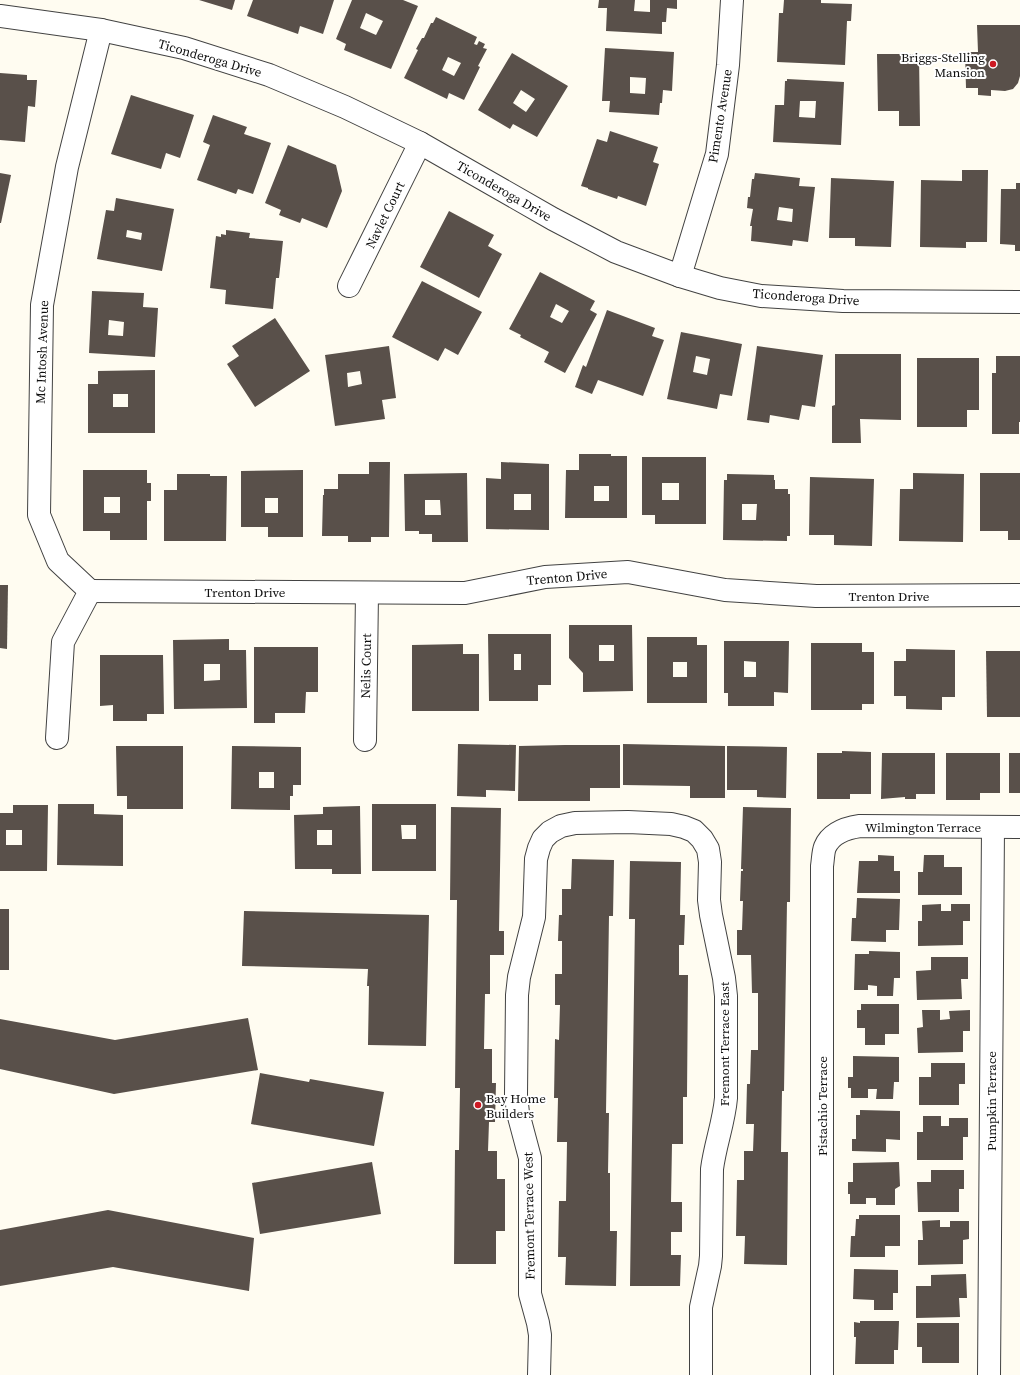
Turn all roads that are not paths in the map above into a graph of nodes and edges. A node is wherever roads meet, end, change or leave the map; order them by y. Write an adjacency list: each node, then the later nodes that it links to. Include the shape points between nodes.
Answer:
1 (732, 0): 5 (street, Pimento Avenue, via 728,65 717,154)
2 (0, 16): 3 (street, Ticonderoga Drive)
3 (101, 30): 4 (street, Ticonderoga Drive, via 184,48 269,75 345,107); 8 (street, Mc Intosh Avenue, via 67,167 42,305 39,515 58,561)
4 (420, 143): 5 (street, Ticonderoga Drive, via 616,252); 6 (street, Navlet Court)
5 (680, 276): 7 (street, Ticonderoga Drive, via 720,288 761,296 843,300)
6 (349, 286)
7 (1020, 302)
8 (90, 591): 9 (street, Trenton Drive); 11 (street, via 63,642)
9 (367, 593): 10 (street, Trenton Drive, via 465,593 545,577 628,572 725,590 816,596); 12 (street, Nelis Court)
10 (1020, 595)
11 (57, 738)
12 (365, 740)
13 (628, 822): 17 (street, Fremont Terrace West, via 575,823 561,826 544,839 536,859 534,917 517,995 516,1095 530,1158 530,1294 540,1336); 18 (street, Fremont Terrace East, via 684,827 702,839 708,849 710,862 709,900 726,996 726,1098 712,1169 711,1256 701,1307)
14 (993, 827): 15 (street, Wilmington Terrace); 16 (street, Wilmington Terrace, via 860,826 837,832); 20 (street, Pumpkin Terrace)
15 (1020, 827)
16 (830, 839): 19 (street, Pistachio Terrace, via 825,846 822,866)
17 (539, 1375)
18 (701, 1375)
19 (822, 1375)
20 (989, 1375)

